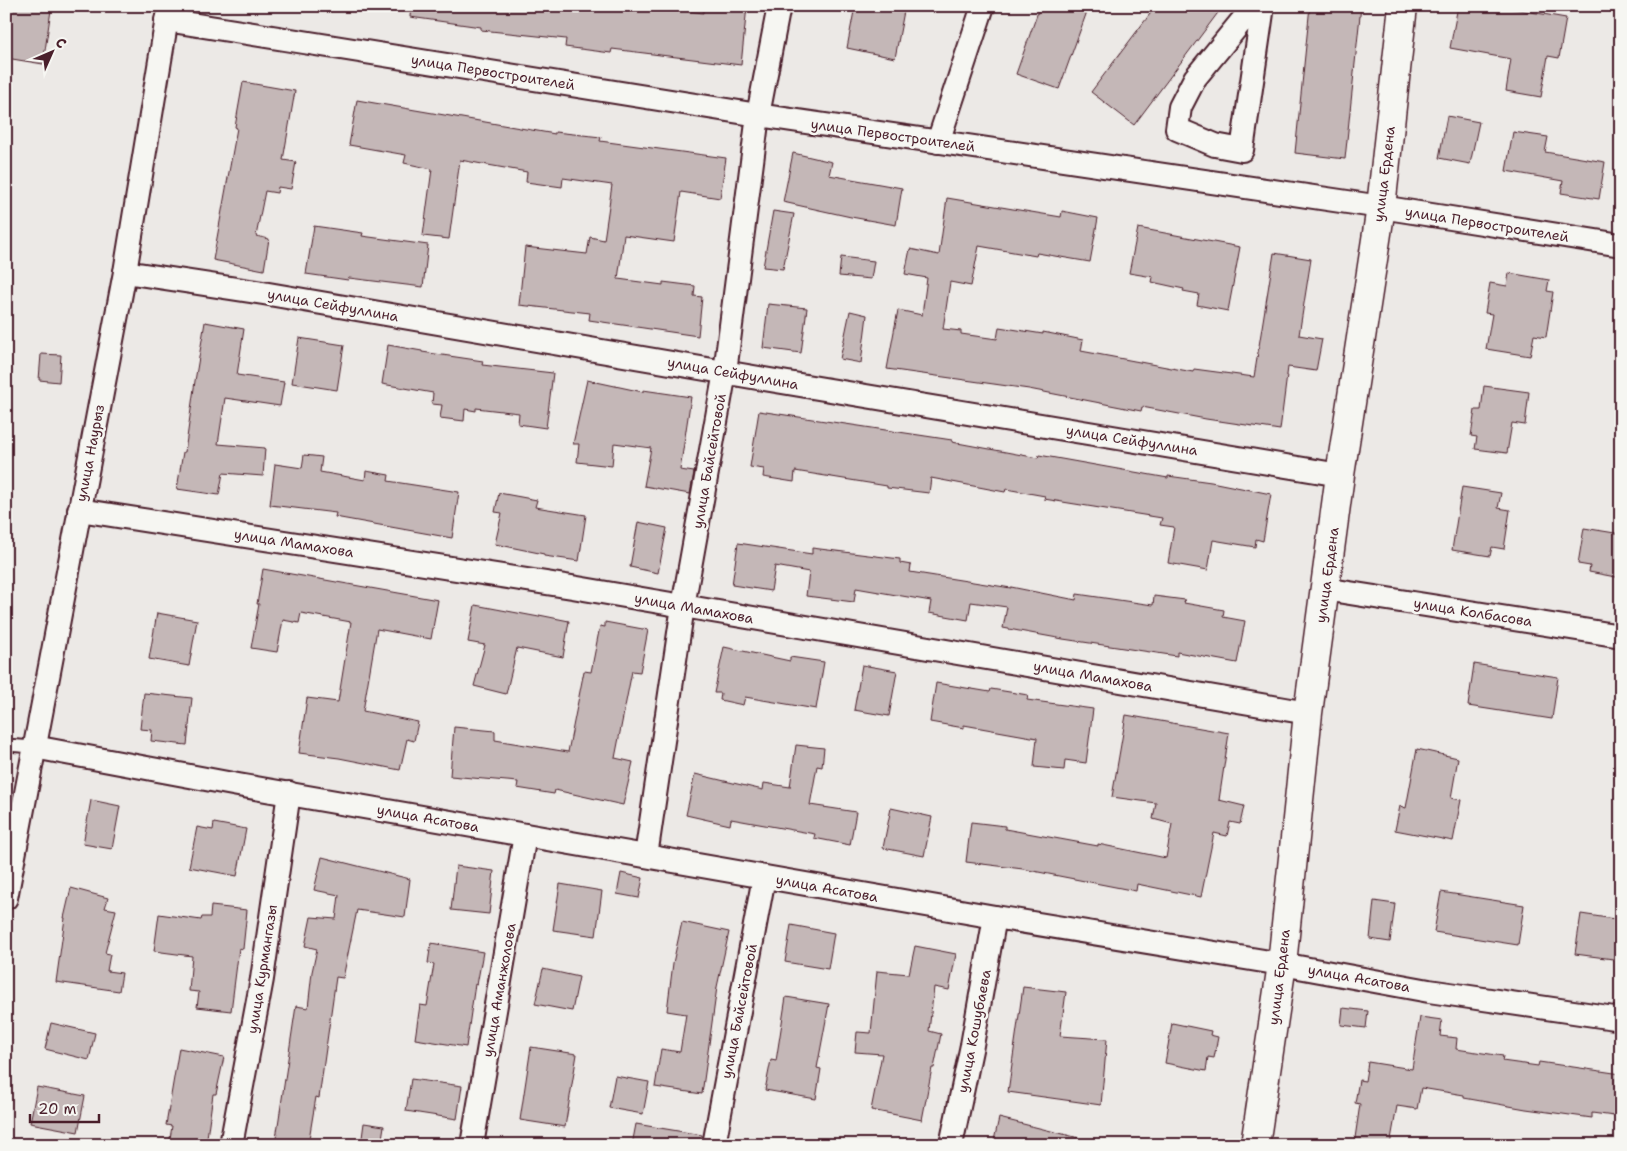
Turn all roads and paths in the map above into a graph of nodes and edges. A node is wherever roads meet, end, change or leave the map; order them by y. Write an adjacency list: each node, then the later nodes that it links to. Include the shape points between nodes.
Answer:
1 (779, 6): 7 (street, улица Байсейтовой)
2 (983, 6): 8 (street)
3 (1254, 6): 4 (street, via 1195,78 1180,107 1177,129 1215,145 1242,150)
4 (1262, 6)
5 (1403, 6): 9 (street, улица Ердена)
6 (168, 13): 7 (street, улица Первостроителей); 11 (street, улица Наурыз)
7 (758, 115): 8 (street, улица Первостроителей); 12 (street, улица Байсейтовой)
8 (938, 142): 9 (street, улица Первостроителей)
9 (1381, 207): 10 (street, улица Первостроителей); 13 (street, улица Ердена)
10 (1621, 245)
11 (125, 272): 12 (street, улица Сейфуллина); 14 (street, улица Наурыз)
12 (725, 372): 13 (street, улица Сейфуллина); 16 (street, улица Байсейтовой)
13 (1340, 475): 15 (street, улица Ердена)
14 (79, 510): 16 (street, улица Мамахова); 20 (street, улица Наурыз)
15 (1325, 591): 17 (street, улица Колбасова); 18 (street, улица Ердена)
16 (683, 606): 18 (street, улица Мамахова); 23 (street, улица Байсейтовой)
17 (1621, 636)
18 (1308, 713): 27 (street, улица Ердена)
19 (6, 745): 20 (lane)
20 (34, 747): 21 (street, улица Асатова); 25 (street, улица Наурыз)
21 (289, 794): 22 (street, улица Асатова); 29 (street, улица Курмангазы, via 262,979)
22 (525, 835): 23 (street, улица Асатова); 30 (street, улица Аманжолова)
23 (646, 856): 24 (street, улица Асатова)
24 (764, 877): 26 (street, улица Асатова); 31 (street, улица Байсейтовой)
25 (6, 898)
26 (995, 917): 27 (street, улица Асатова); 32 (street, улица Кошубаева)
27 (1282, 964): 28 (street, улица Асатова, via 1429,991); 33 (street, улица Ердена)
28 (1621, 1019)
29 (231, 1145)
30 (472, 1145)
31 (714, 1145)
32 (951, 1145)
33 (1256, 1145)

